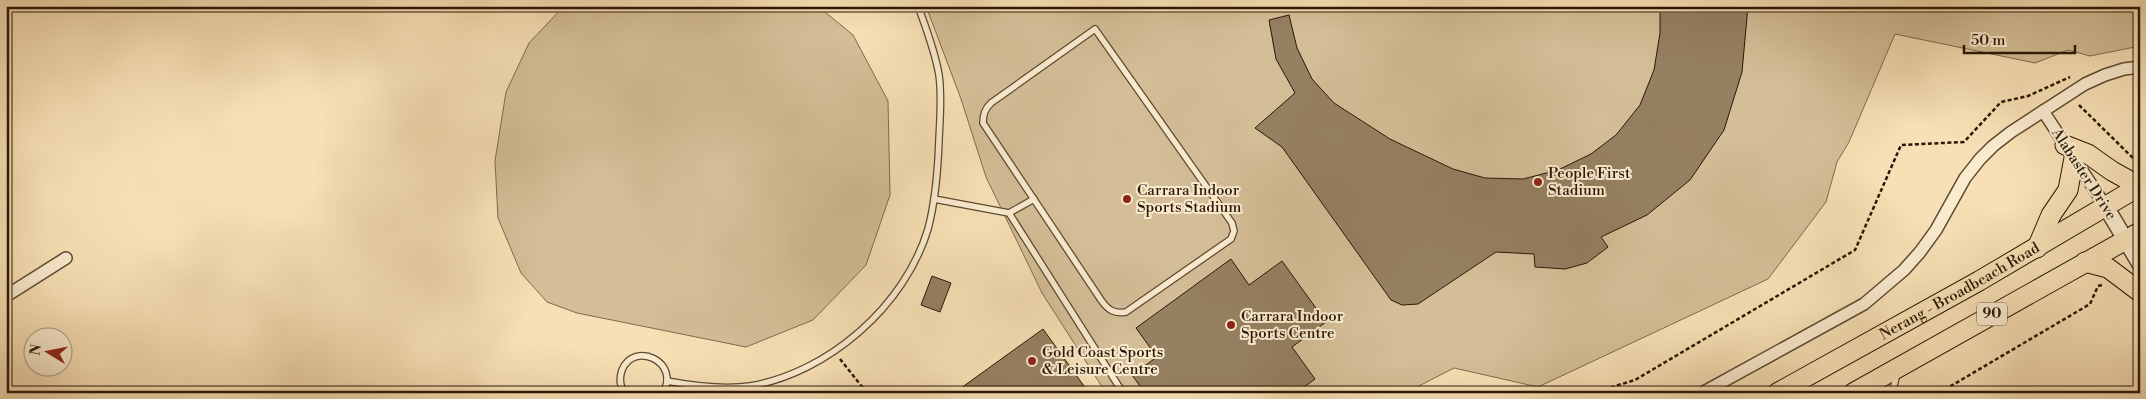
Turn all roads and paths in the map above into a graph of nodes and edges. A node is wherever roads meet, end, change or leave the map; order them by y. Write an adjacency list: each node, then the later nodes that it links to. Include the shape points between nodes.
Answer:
1 (918, 6): 9 (lane, via 939,75 941,110)
2 (2140, 68): 5 (street, via 2105,75)
3 (2028, 96): 28 (path, via 2001,102 1964,142 1901,145 1855,250 1635,380)
4 (2078, 105): 7 (path)
5 (2042, 111): 6 (street, Alabaster Drive); 29 (street, via 1980,159 1920,252 1864,304)
6 (2069, 152): 8 (main road, via 2088,154); 11 (street, Alabaster Drive); 14 (main road, via 2068,190 2051,215)
7 (2137, 162)
8 (2140, 186): 11 (main road, Nerang - Broadbeach Road / 90)
9 (934, 199): 12 (lane); 21 (lane, via 927,230 902,282 867,326)
10 (1034, 199): 10 (lane, via 1101,300 1111,311 1119,313 1126,312 1208,256 1231,239 1234,231 1232,223 1095,29 992,103 983,115 987,130); 12 (lane)
11 (2106, 207): 13 (street, Alabaster Drive); 14 (main road, Nerang - Broadbeach Road / 90)
12 (1009, 213): 27 (lane)
13 (2133, 236): 16 (main road, 90); 17 (street, Alabaster Drive)
14 (2037, 248): 30 (main road, Nerang - Broadbeach Road / 90)
15 (66, 258): 20 (street)
16 (2085, 262): 19 (main road, via 2108,268); 22 (main road, 90)
17 (2140, 264)
18 (2107, 283): 33 (path, via 2098,286 2090,304)
19 (2140, 292)
20 (6, 296)
21 (834, 351): 23 (lane, via 795,373 747,386 693,386); 26 (path)
22 (1899, 367): 31 (main road, 90); 32 (lane)
23 (667, 381): 24 (lane, via 660,362 640,356 623,367 620,383); 25 (lane)
24 (624, 393)
25 (663, 393)
26 (867, 393)
27 (1123, 393)
28 (1592, 393)
29 (1702, 393)
30 (1777, 393)
31 (1853, 393)
32 (1892, 393)
33 (1939, 393)

